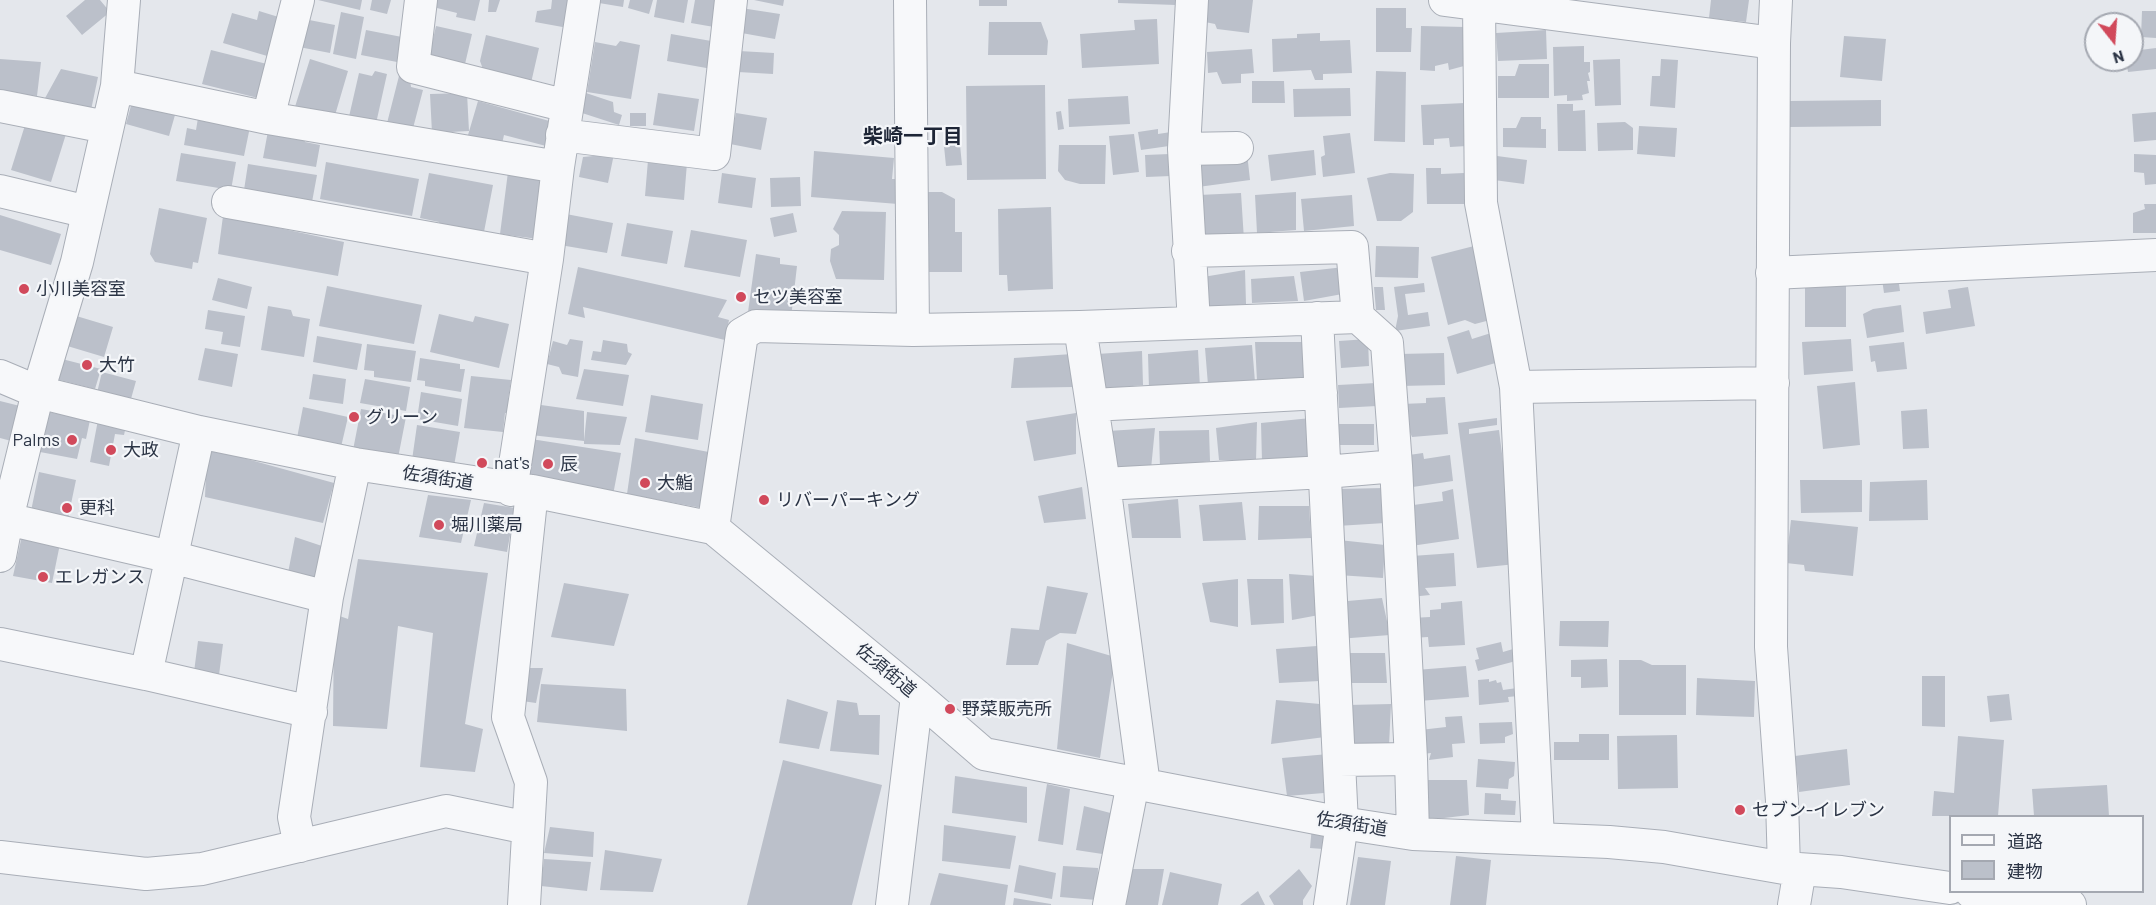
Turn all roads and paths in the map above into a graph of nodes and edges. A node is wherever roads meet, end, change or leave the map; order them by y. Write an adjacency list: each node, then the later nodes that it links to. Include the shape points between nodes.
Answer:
1 (124, 0): 12 (street)
2 (298, 0): 14 (street)
3 (421, 0): 15 (street, via 413,67)
4 (584, 0): 15 (street)
5 (731, 0): 15 (street, via 714,154)
6 (910, 0): 31 (street)
7 (1192, 0): 18 (street)
8 (1445, 0): 10 (street)
9 (1776, 0): 11 (street)
10 (1479, 4): 11 (street); 34 (street, via 1481,203)
11 (1774, 43): 26 (street)
12 (117, 86): 14 (street); 16 (street)
13 (0, 106): 16 (street)
14 (268, 118): 19 (street)
15 (565, 121): 19 (street)
16 (106, 127): 22 (street)
17 (1237, 148): 18 (street)
18 (1184, 149): 23 (street)
19 (558, 166): 25 (street)
20 (0, 191): 22 (street)
21 (228, 202): 25 (street)
22 (88, 212): 35 (street)
23 (1188, 251): 27 (street, via 1352,247); 29 (street)
24 (2156, 255): 26 (street)
25 (547, 259): 43 (street)
26 (1772, 273): 33 (street)
27 (1358, 317): 28 (street); 40 (street, via 1387,343)
28 (1317, 318): 29 (street); 36 (street)
29 (1194, 323): 30 (street)
30 (1080, 327): 31 (street); 37 (street)
31 (913, 330): 45 (street, via 756,326 742,334)
32 (0, 376): 35 (street, 佐須街道)
33 (1773, 383): 34 (street); 62 (street, via 1771,647 1782,801)
34 (1516, 387): 59 (street)
35 (38, 392): 38 (street, 佐須街道); 44 (street)
36 (1321, 393): 37 (street); 41 (street)
37 (1092, 405): 42 (street)
38 (199, 432): 39 (street, 佐須街道); 47 (street)
39 (355, 464): 43 (street, 佐須街道); 48 (street)
40 (1396, 466): 41 (street); 53 (street)
41 (1325, 472): 42 (street); 54 (street)
42 (1104, 484): 55 (street)
43 (521, 490): 45 (street, 佐須街道); 57 (street, via 508,717 531,782)
44 (7, 519): 46 (street); 47 (street)
45 (713, 528): 51 (street, 佐須街道)
46 (0, 556)
47 (171, 557): 48 (street); 50 (street)
48 (327, 597): 52 (street)
49 (0, 644): 50 (street)
50 (146, 674): 52 (street)
51 (917, 696): 55 (street, 佐須街道, via 984,754); 67 (street)
52 (311, 712): 60 (street, via 294,817)
53 (1411, 759): 54 (street); 58 (street)
54 (1339, 760): 56 (street)
55 (1139, 784): 56 (street, 佐須街道); 68 (street)
56 (1342, 823): 58 (street, 佐須街道); 69 (street)
57 (528, 828): 60 (street, via 446,811); 66 (street)
58 (1413, 834): 59 (street, 佐須街道)
59 (1538, 838): 62 (street, 佐須街道, via 1664,847)
60 (300, 846): 61 (street, via 202,869 146,874)
61 (0, 858)
62 (1792, 868): 63 (street, 佐須街道); 70 (street)
63 (1949, 888)
64 (1980, 893): 65 (street)
65 (2021, 902): 71 (street)
66 (524, 905)
67 (892, 905)
68 (1109, 905)
69 (1330, 905)
70 (1794, 905)
71 (2070, 905)

